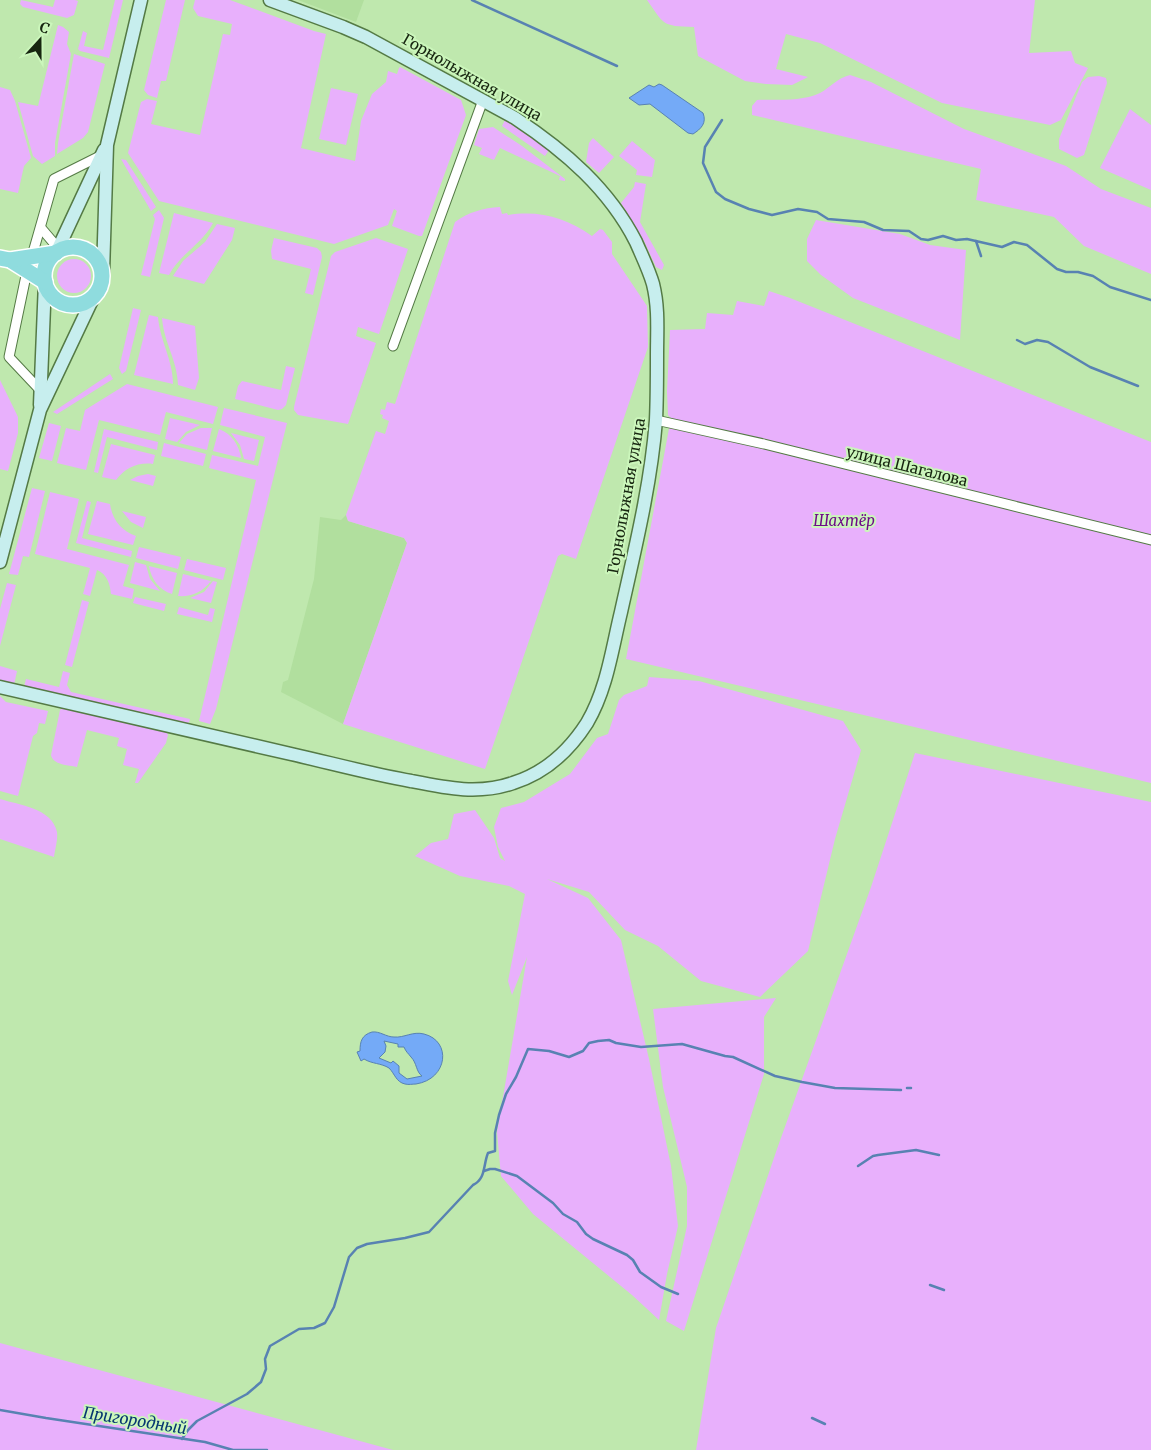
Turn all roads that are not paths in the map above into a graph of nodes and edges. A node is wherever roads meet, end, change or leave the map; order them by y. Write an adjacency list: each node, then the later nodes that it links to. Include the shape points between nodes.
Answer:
1 (141, 0): 4 (street)
2 (270, 0): 3 (street, Горнолыжная улица, via 343,26)
3 (483, 100): 12 (street); 15 (street, Горнолыжная улица, via 538,133 585,172 629,229 643,257 657,309)
4 (104, 150): 5 (street, via 54,179); 6 (street); 9 (street)
5 (41, 228): 6 (street); 8 (street)
6 (57, 250): 8 (main road); 9 (main road, via 75,246 85,249 94,254); 10 (main road, via 46,266)
7 (5, 259): 8 (main road)
8 (29, 264): 10 (main road); 13 (street, via 9,357)
9 (103, 272): 11 (main road, via 99,291)
10 (44, 282): 11 (main road, via 53,297 69,305 86,303); 13 (street)
11 (93, 298): 14 (street)
12 (393, 346)
13 (41, 391): 14 (street)
14 (40, 410): 17 (street)
15 (656, 420): 16 (street, улица Шагалова); 18 (street, Горнолыжная улица, via 640,522 598,702 575,740 561,756 517,782 485,790 460,790 388,777)
16 (1151, 540)
17 (0, 562)
18 (0, 687)

